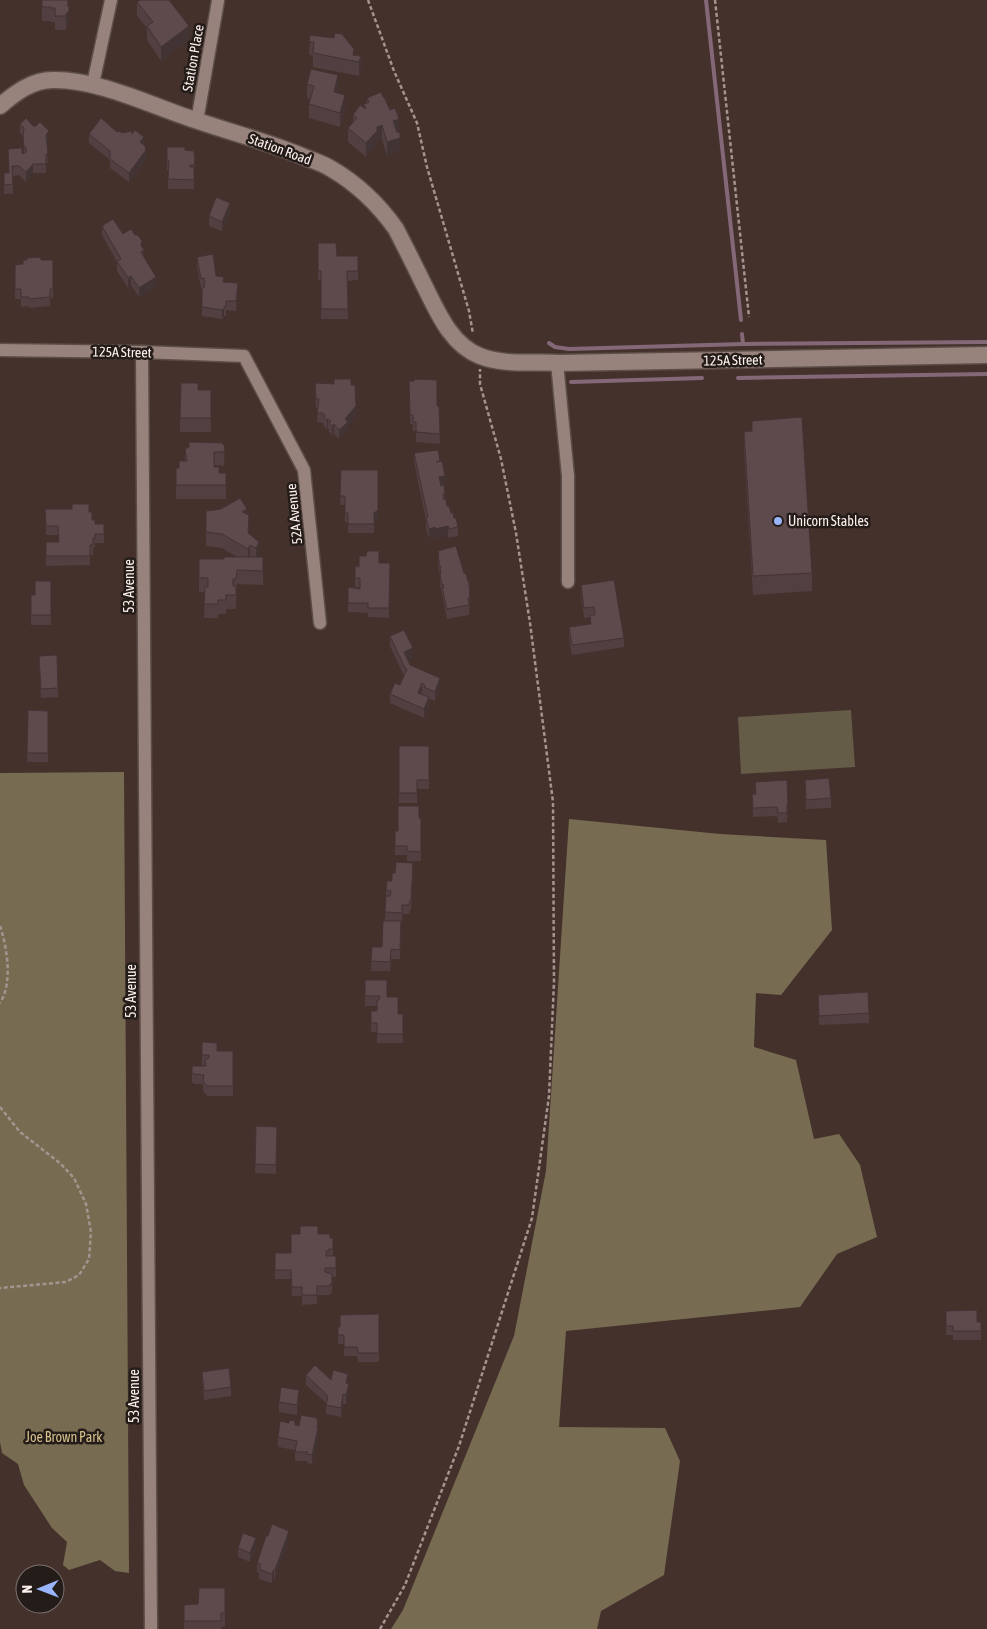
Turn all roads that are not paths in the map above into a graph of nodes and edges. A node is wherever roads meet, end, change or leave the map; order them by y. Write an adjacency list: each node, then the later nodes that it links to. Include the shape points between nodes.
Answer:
1 (111, 0): 3 (street)
2 (220, 0): 5 (street, Station Place)
3 (93, 84): 4 (street, Station Road, via 52,80 36,83 17,91); 5 (street, Station Road)
4 (0, 106)
5 (197, 121): 8 (street, Station Road, via 283,148 330,167 367,196 396,229 442,320 452,334)
6 (0, 350): 7 (street, 125A Street)
7 (142, 352): 10 (street, 125A Street); 14 (street, 53 Avenue)
8 (474, 352): 11 (street, 125A Street, via 504,362)
9 (987, 355): 11 (street, 125A Street)
10 (244, 356): 13 (street, 52A Avenue, via 304,470)
11 (557, 363): 12 (street, via 568,476)
12 (568, 582)
13 (320, 623)
14 (151, 1629)

